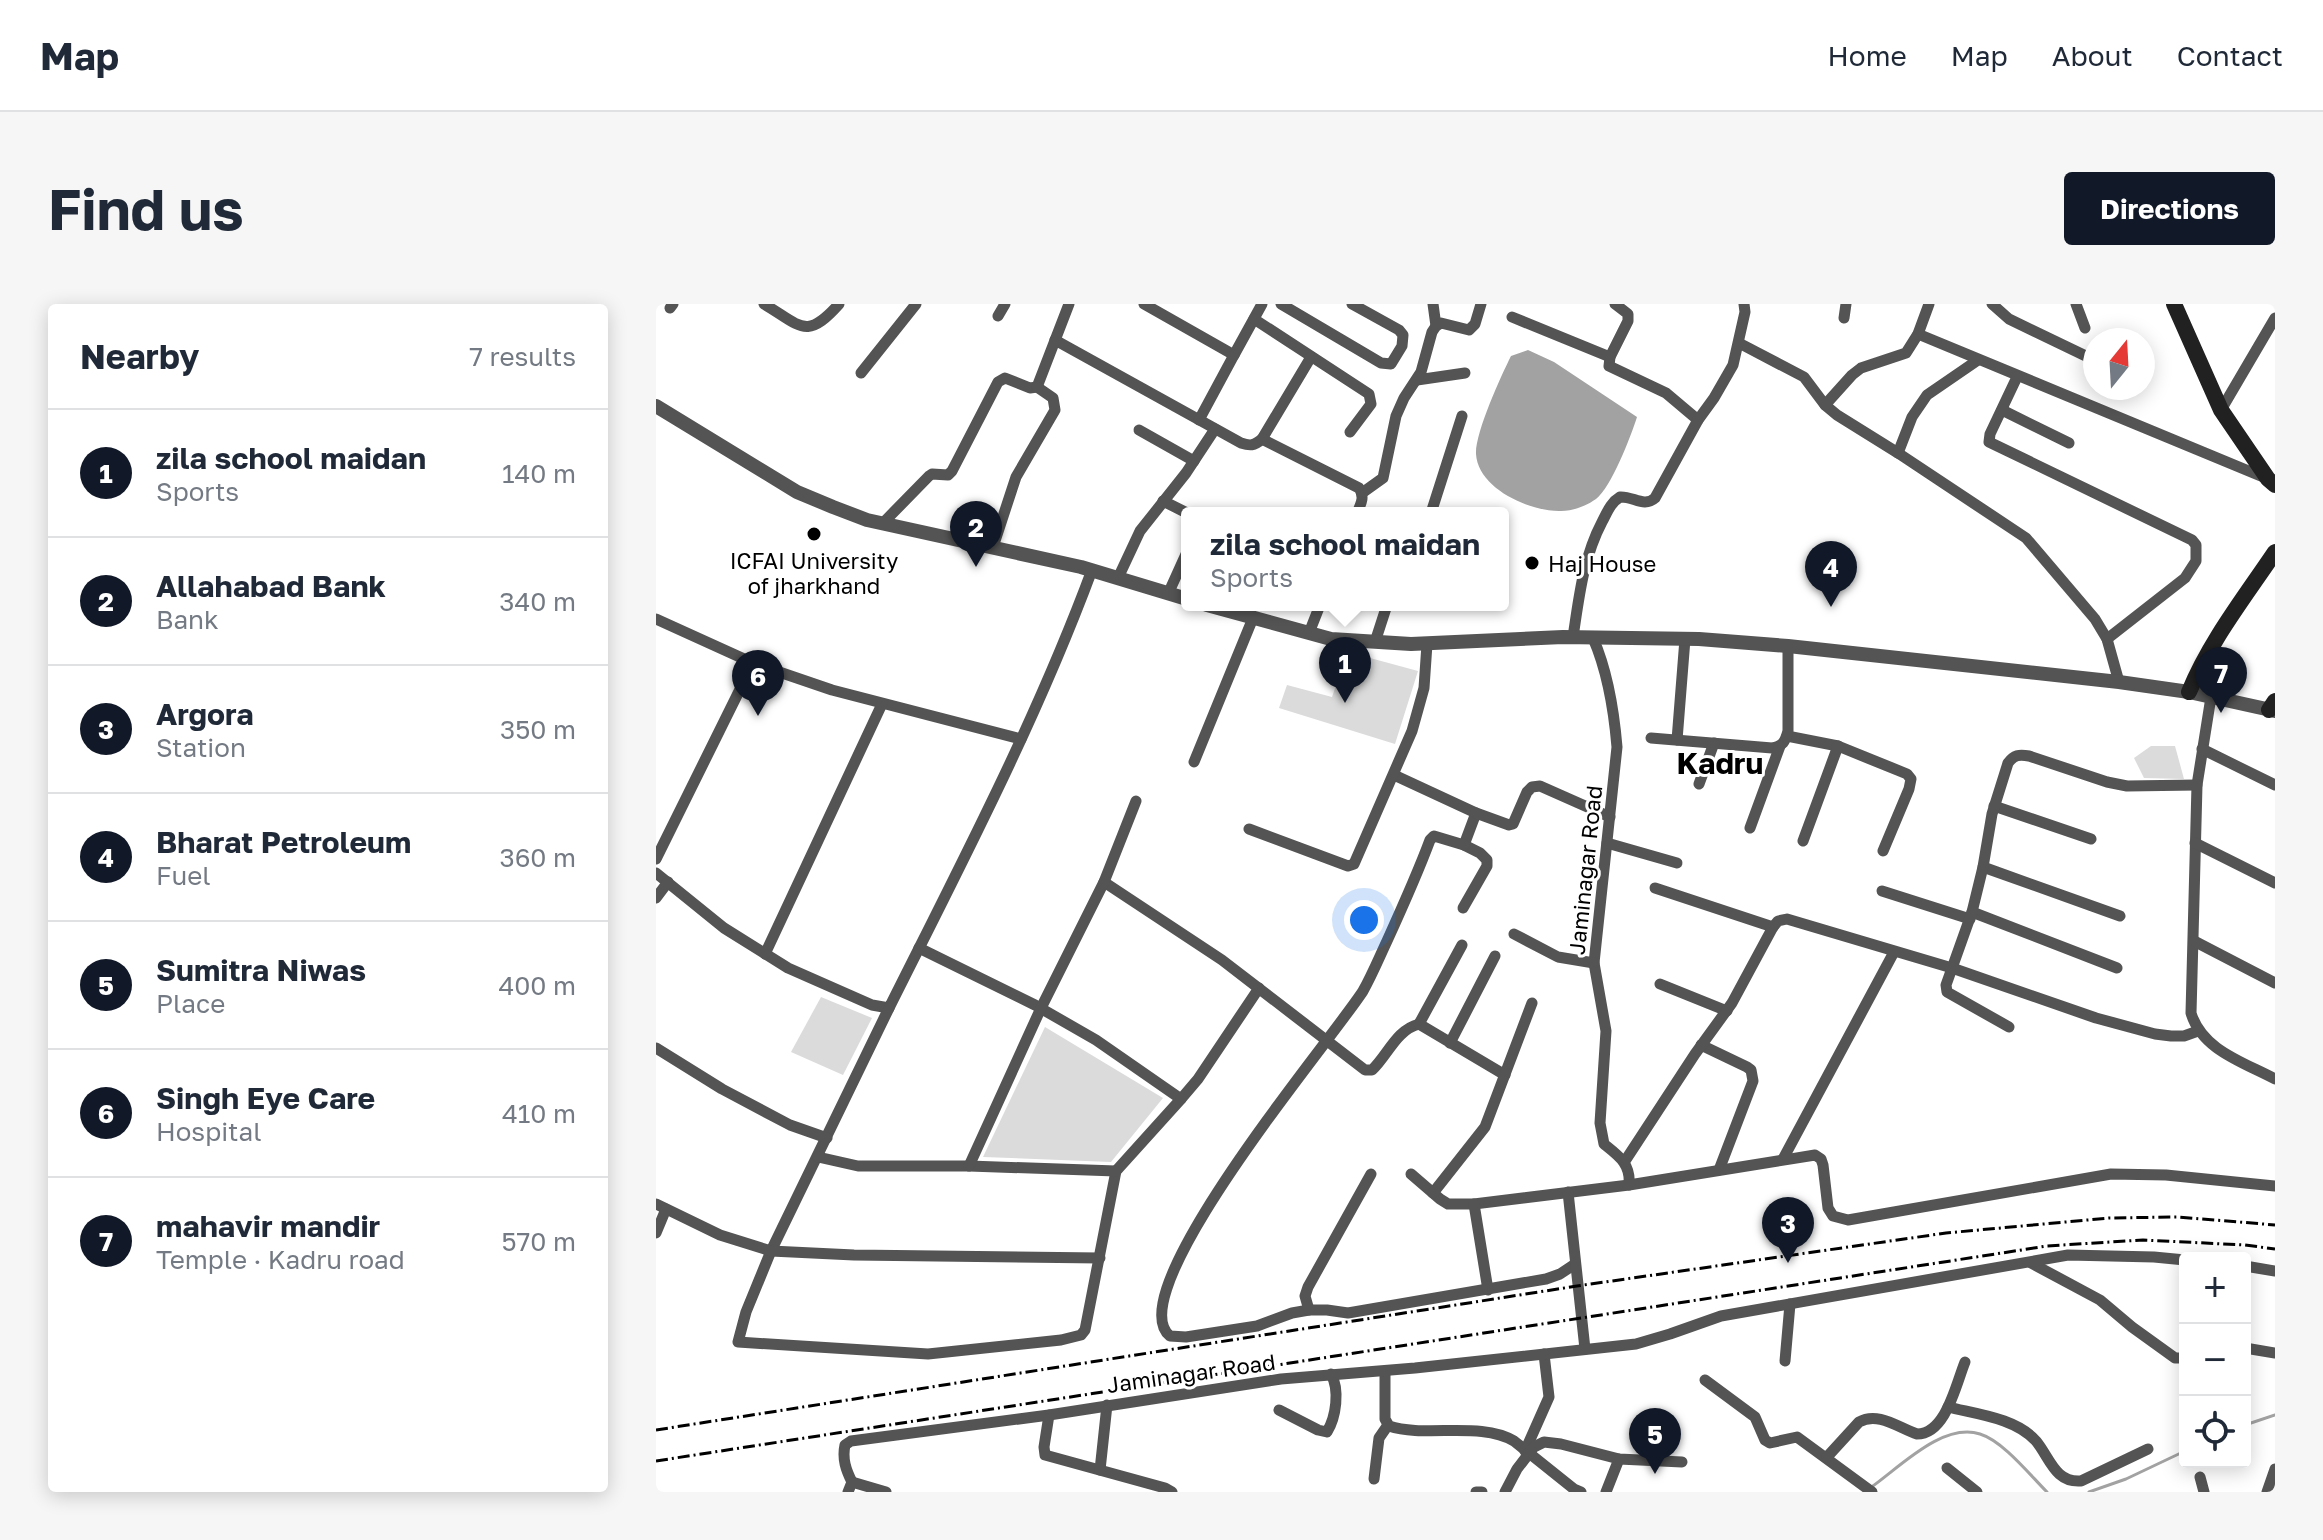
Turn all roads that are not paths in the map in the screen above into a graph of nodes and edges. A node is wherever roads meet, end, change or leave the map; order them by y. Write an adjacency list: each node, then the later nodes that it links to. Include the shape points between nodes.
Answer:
1 (764, 304): 2 (street, via 810,327)
2 (839, 304)
3 (916, 304): 36 (street)
4 (1005, 304): 20 (street)
5 (1069, 304): 29 (street)
6 (1144, 304): 21 (street)
7 (1172, 304): 21 (street)
8 (1262, 304): 25 (street)
9 (1281, 304): 10 (street, via 1391,364 1403,335)
10 (1352, 304)
11 (1433, 304): 26 (street)
12 (1481, 304): 26 (street, via 1469,330)
13 (1615, 304): 34 (street, via 1628,314 1628,321)
14 (1744, 304): 30 (street)
15 (1846, 304): 23 (street)
16 (1929, 304): 28 (street)
17 (1992, 304): 32 (street, via 2009,319)
18 (2076, 304): 27 (street)
19 (2174, 304): 44 (main road)
20 (998, 316)
21 (1166, 317): 31 (street)
22 (1512, 317): 34 (street)
23 (1844, 318)
24 (2275, 318): 44 (street)
25 (1254, 319): 31 (street); 33 (street)
26 (1436, 326): 39 (street)
27 (2085, 328)
28 (1918, 334): 35 (street); 41 (street, via 1906,353 1861,368)
29 (1055, 340): 40 (street); 46 (street)
30 (1739, 343): 41 (street, via 1804,377); 47 (street, via 1733,365)
31 (1234, 355): 46 (street)
32 (2083, 355)
33 (1311, 357): 50 (street, via 1369,394 1371,404); 51 (street)
34 (1610, 357): 47 (street, via 1614,370 1666,393)
35 (1978, 360): 38 (street); 53 (street, via 1927,395)
36 (861, 373)
37 (1465, 373): 39 (street)
38 (2017, 377): 43 (street); 55 (street)
39 (1417, 380): 56 (street, via 1396,416 1383,478)
40 (1037, 387): 61 (street, via 1005,378 998,382 952,471 929,476); 62 (street, via 1053,398 1055,410 1016,477)
41 (1825, 405): 53 (street)
42 (656, 406): 61 (street, via 797,492)
43 (2002, 410): 52 (street); 78 (street, via 1989,438 1994,446 2196,545 2196,561 2185,578)
44 (2221, 410): 55 (main road)
45 (1462, 416): 59 (street)
46 (1199, 420): 48 (street)
47 (1698, 420): 75 (street, via 1655,498 1645,503 1620,497 1610,507 1589,548)
48 (1215, 429): 51 (street, via 1250,446); 54 (street)
49 (1139, 430): 54 (street)
50 (1350, 432)
51 (1262, 439): 56 (street, via 1351,482)
52 (2069, 443)
53 (1898, 453): 78 (street, via 2011,527 2036,550)
54 (1194, 461): 57 (street)
55 (2271, 482)
56 (1362, 493): 58 (street)
57 (1163, 501): 60 (street); 66 (street, via 1140,531)
58 (1360, 507)
59 (1429, 507)
60 (1181, 510)
61 (883, 523): 62 (street)
62 (993, 547): 65 (street)
63 (2275, 552): 84 (main road, via 2210,647)
64 (1181, 565): 67 (street)
65 (1092, 570): 66 (street); 89 (street)
66 (1118, 578): 67 (street)
67 (1168, 594): 68 (street)
68 (1181, 597)
69 (1228, 611): 72 (street)
70 (1318, 611): 74 (street)
71 (1385, 611): 79 (street)
72 (1253, 618): 74 (street); 95 (street)
73 (656, 619): 82 (street)
74 (1309, 633): 79 (street)
75 (1573, 637): 76 (street); 80 (street)
76 (1593, 638): 77 (street); 103 (street, Jaminagar Road, via 1615,727)
77 (1685, 639): 81 (street); 90 (street)
78 (2107, 639): 83 (street)
79 (1375, 642): 80 (street)
80 (1427, 644): 96 (street, via 1419,710)
81 (1788, 646): 83 (street); 91 (street)
82 (753, 663): 86 (street); 112 (street)
83 (2119, 682): 84 (street)
84 (2189, 692): 85 (street)
85 (2211, 697): 87 (street); 94 (street)
86 (882, 704): 89 (street); 131 (street)
87 (2273, 707)
88 (1651, 738): 90 (street)
89 (1021, 739): 129 (street)
90 (1677, 740): 92 (street)
91 (1783, 741): 92 (street, via 1772,748); 93 (street); 104 (street)
92 (1714, 743): 97 (street)
93 (1838, 746): 107 (street); 111 (street, via 1899,769 1911,779)
94 (2202, 749): 98 (street); 99 (street)
95 (1194, 762)
96 (1394, 775): 102 (street); 105 (street, via 1354,864)
97 (1699, 784)
98 (2197, 785): 101 (street, via 2127,786 2020,754 2008,763); 109 (street)
99 (2275, 785)
100 (1136, 801): 117 (street)
101 (1994, 806): 106 (street); 114 (street)
102 (1476, 813): 103 (street, via 1513,824 1527,792 1540,786); 110 (street)
103 (1610, 817): 108 (street, Jaminagar Road)
104 (1750, 828)
105 (1249, 829)
106 (2091, 839)
107 (1803, 841)
108 (1607, 843): 113 (street); 133 (street, Jaminagar Road)
109 (2195, 843): 118 (street); 127 (street)
110 (1464, 845): 122 (street, via 1480,853 1487,866); 146 (street, via 1434,836 1430,840 1372,974)
111 (1883, 851)
112 (656, 859)
113 (1677, 863)
114 (1983, 867): 123 (street); 124 (street)
115 (656, 873): 116 (street)
116 (668, 882): 121 (street); 131 (street)
117 (1104, 882): 138 (street); 141 (street)
118 (2275, 883)
119 (1655, 888): 125 (street)
120 (1882, 891): 123 (street)
121 (656, 898)
122 (1463, 908)
123 (1971, 916): 134 (street); 135 (street)
124 (2120, 916)
125 (1773, 927): 130 (street, via 1787,919); 142 (street)
126 (1514, 934): 133 (street, via 1558,957)
127 (2194, 941): 136 (street); 145 (street, via 2191,1013)
128 (1462, 945): 143 (street)
129 (919, 948): 140 (street); 141 (street)
130 (1894, 952): 134 (street); 155 (street)
131 (765, 954): 140 (street, via 872,1005)
132 (1495, 956): 147 (street)
133 (1594, 963): 156 (street, Jaminagar Road, via 1606,1031 1601,1135)
134 (1952, 968): 144 (street, via 1947,992); 145 (street, via 2155,1034 2184,1036)
135 (2117, 968)
136 (2275, 983)
137 (1660, 984): 142 (street)
138 (1259, 988): 146 (street); 152 (street)
139 (1532, 1003): 150 (street)
140 (889, 1008): 153 (street)
141 (1041, 1008): 152 (street); 157 (street)
142 (1727, 1011): 148 (street)
143 (1419, 1024): 146 (street, via 1402,1032 1372,1070 1358,1066); 147 (street)
144 (2009, 1027)
145 (2198, 1031): 151 (street, via 2208,1042)
146 (1326, 1039): 178 (street, via 1207,1206 1170,1279 1161,1318 1167,1333 1186,1337 1257,1326)
147 (1450, 1043): 150 (street)
148 (1701, 1045): 156 (street); 158 (street, via 1747,1067 1753,1081)
149 (656, 1048): 153 (street, via 790,1125)
150 (1505, 1075): 165 (street, via 1485,1127)
151 (2275, 1079)
152 (1181, 1099): 159 (street)
153 (827, 1138): 154 (street)
154 (818, 1157): 157 (street, via 858,1166); 169 (street)
155 (1783, 1159): 158 (street); 163 (street, via 1821,1159 1828,1208 1833,1216 1848,1220 2111,1174)
156 (1625, 1161): 162 (street)
157 (969, 1166): 159 (street)
158 (1719, 1170): 162 (street)
159 (1116, 1171): 170 (street)
160 (1371, 1174): 178 (street, via 1308,1287)
161 (1411, 1174): 165 (street)
162 (1629, 1185): 164 (street)
163 (2275, 1186)
164 (1571, 1192): 166 (street); 173 (street)
165 (1433, 1193): 166 (street, via 1448,1204)
166 (1474, 1204): 176 (street)
167 (661, 1206): 168 (street); 169 (street, via 720,1235)
168 (656, 1233)
169 (771, 1251): 170 (street); 170 (street, via 738,1342 928,1354 1081,1335)
170 (1100, 1258)
171 (2179, 1259): 172 (street, Jaminagar Road, via 2068,1255)
172 (2031, 1263): 177 (street, Jaminagar Road); 183 (street, via 2100,1300)
173 (1575, 1264): 176 (street, via 1546,1279); 179 (street)
174 (2251, 1267): 175 (street)
175 (2275, 1271)
176 (1488, 1290): 178 (street, via 1348,1313)
177 (1790, 1304): 179 (street, Jaminagar Road, via 1721,1316 1644,1342); 184 (street)
178 (1309, 1310)
179 (1585, 1349): 182 (street, Jaminagar Road)
180 (2251, 1349): 181 (street)
181 (2275, 1353)
182 (1544, 1354): 186 (street, Jaminagar Road); 195 (street, via 1549,1397)
183 (2179, 1358)
184 (1785, 1361)
185 (1965, 1362): 190 (street)
186 (1385, 1371): 187 (street, Jaminagar Road); 193 (street)
187 (1331, 1374): 189 (street, Jaminagar Road); 191 (street, via 1335,1400 1327,1432)
188 (1705, 1380): 196 (street, via 1755,1417 1765,1440 1797,1437)
189 (1107, 1405): 192 (street, Jaminagar Road); 201 (street)
190 (1948, 1407): 194 (street, via 2026,1432 2059,1476 2072,1482); 196 (street, via 1933,1430 1923,1435 1866,1418)
191 (1279, 1410)
192 (1049, 1415): 201 (street, via 1045,1455); 204 (street, Jaminagar Road, via 851,1441 843,1453)
193 (1388, 1425): 195 (street, via 1500,1435); 203 (street, via 1379,1438)
194 (2148, 1449)
195 (1527, 1452): 197 (street, via 1550,1442); 207 (street); 208 (street)
196 (1827, 1457): 210 (street)
197 (1619, 1459): 198 (street); 209 (street)
198 (1682, 1462)
199 (1947, 1468): 211 (street)
200 (2275, 1469): 213 (street)
201 (1100, 1470): 206 (street)
202 (2200, 1477): 212 (street)
203 (1374, 1479)
204 (850, 1487): 205 (street)
205 (886, 1492)
206 (1172, 1492)
207 (1505, 1492)
208 (1581, 1492)
209 (1606, 1492)
210 (1872, 1492)
211 (1977, 1492)
212 (2204, 1492)
213 (2267, 1492)

